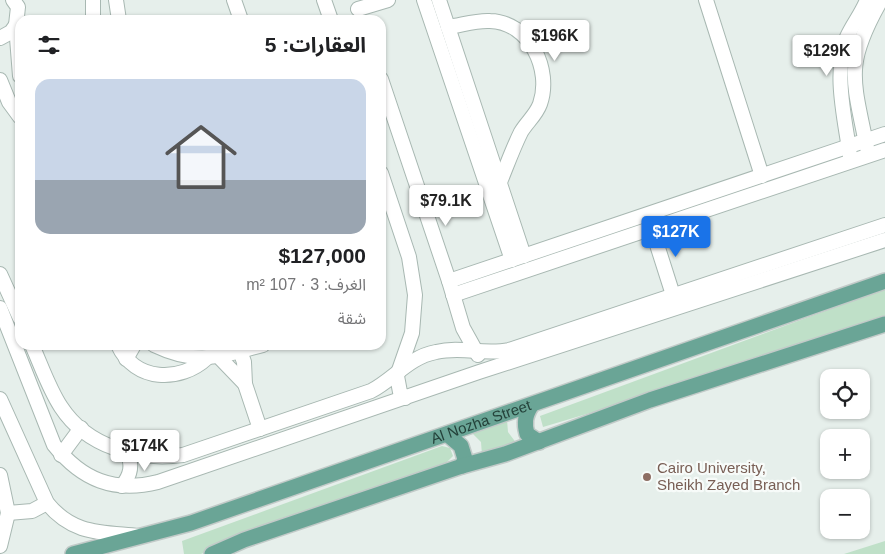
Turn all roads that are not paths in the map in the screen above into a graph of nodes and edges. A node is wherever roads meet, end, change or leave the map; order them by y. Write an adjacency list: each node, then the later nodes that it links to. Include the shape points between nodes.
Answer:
1 (93, 0): 14 (street)
2 (116, 0): 15 (street)
3 (234, 0): 16 (street)
4 (324, 0): 17 (street)
5 (388, 0): 12 (street)
6 (424, 0): 36 (street)
7 (439, 0): 19 (street)
8 (706, 0): 30 (street)
9 (867, 0): 26 (street, via 847,38 843,53 841,83)
10 (881, 0): 25 (street, via 860,40 853,69)
11 (16, 2): 13 (street)
12 (358, 10)
13 (16, 15)
14 (93, 15)
15 (118, 15)
16 (239, 15)
17 (329, 15)
18 (15, 26): 20 (street)
19 (448, 27): 31 (street); 31 (street, via 490,21 501,23 522,34 541,62 544,84 540,104 522,131)
20 (0, 38)
21 (0, 80): 23 (street)
22 (386, 94): 39 (street)
23 (15, 110)
24 (885, 134): 25 (street)
25 (865, 141): 26 (street); 28 (street)
26 (849, 146): 29 (street); 30 (street)
27 (885, 150): 28 (street)
28 (868, 156): 29 (street)
29 (851, 162): 34 (street)
30 (762, 176): 36 (street)
31 (500, 182): 36 (street)
32 (386, 188): 56 (street, via 409,257 415,294 412,333)
33 (885, 225): 40 (street)
34 (652, 229): 39 (street); 40 (street)
35 (885, 240): 57 (street)
36 (518, 258): 39 (street)
37 (0, 274): 41 (street)
38 (885, 281): 62 (main road, Al Nozha Street)
39 (451, 288): 52 (street)
40 (673, 295): 52 (street, via 509,350)
41 (15, 307)
42 (0, 308): 44 (street)
43 (885, 324): 66 (main road, via 650,400)
44 (15, 348)
45 (16, 350): 68 (street, via 48,435)
46 (34, 350): 63 (street, via 62,408)
47 (121, 350): 55 (street)
48 (131, 350): 55 (street)
49 (168, 350): 53 (street)
50 (239, 350): 54 (street)
51 (246, 350): 59 (street)
52 (474, 351): 56 (street, via 435,352); 57 (street, via 480,359)
53 (176, 353): 54 (street); 58 (street)
54 (213, 358): 58 (street, via 190,371); 59 (street)
55 (126, 359): 58 (street, via 142,370)
56 (400, 369): 60 (street, via 397,384); 64 (street, via 371,391)
57 (479, 372): 60 (street)
58 (170, 376)
59 (244, 384): 64 (street)
60 (405, 398): 71 (street, via 158,482)
61 (0, 399): 72 (street)
62 (531, 406): 65 (main road, Al Nozha Street); 66 (main road, via 526,414 527,434)
63 (81, 428): 67 (street, via 108,445); 68 (street)
64 (260, 429): 67 (street, via 183,455 154,457)
65 (447, 434): 69 (main road, via 461,446 465,459); 74 (main road, Al Nozha Street)
66 (539, 442): 69 (main road)
67 (127, 452): 71 (street, via 131,466)
68 (61, 455): 71 (street, via 88,477)
69 (462, 466): 77 (main road, via 244,540)
70 (0, 475): 73 (street)
71 (122, 486)
72 (47, 503): 73 (street, via 32,511); 74 (street, via 69,524 82,529)
73 (8, 514): 75 (street)
74 (145, 536): 76 (main road, Al Nozha Street)
75 (0, 546)
76 (72, 554)
77 (212, 554)

